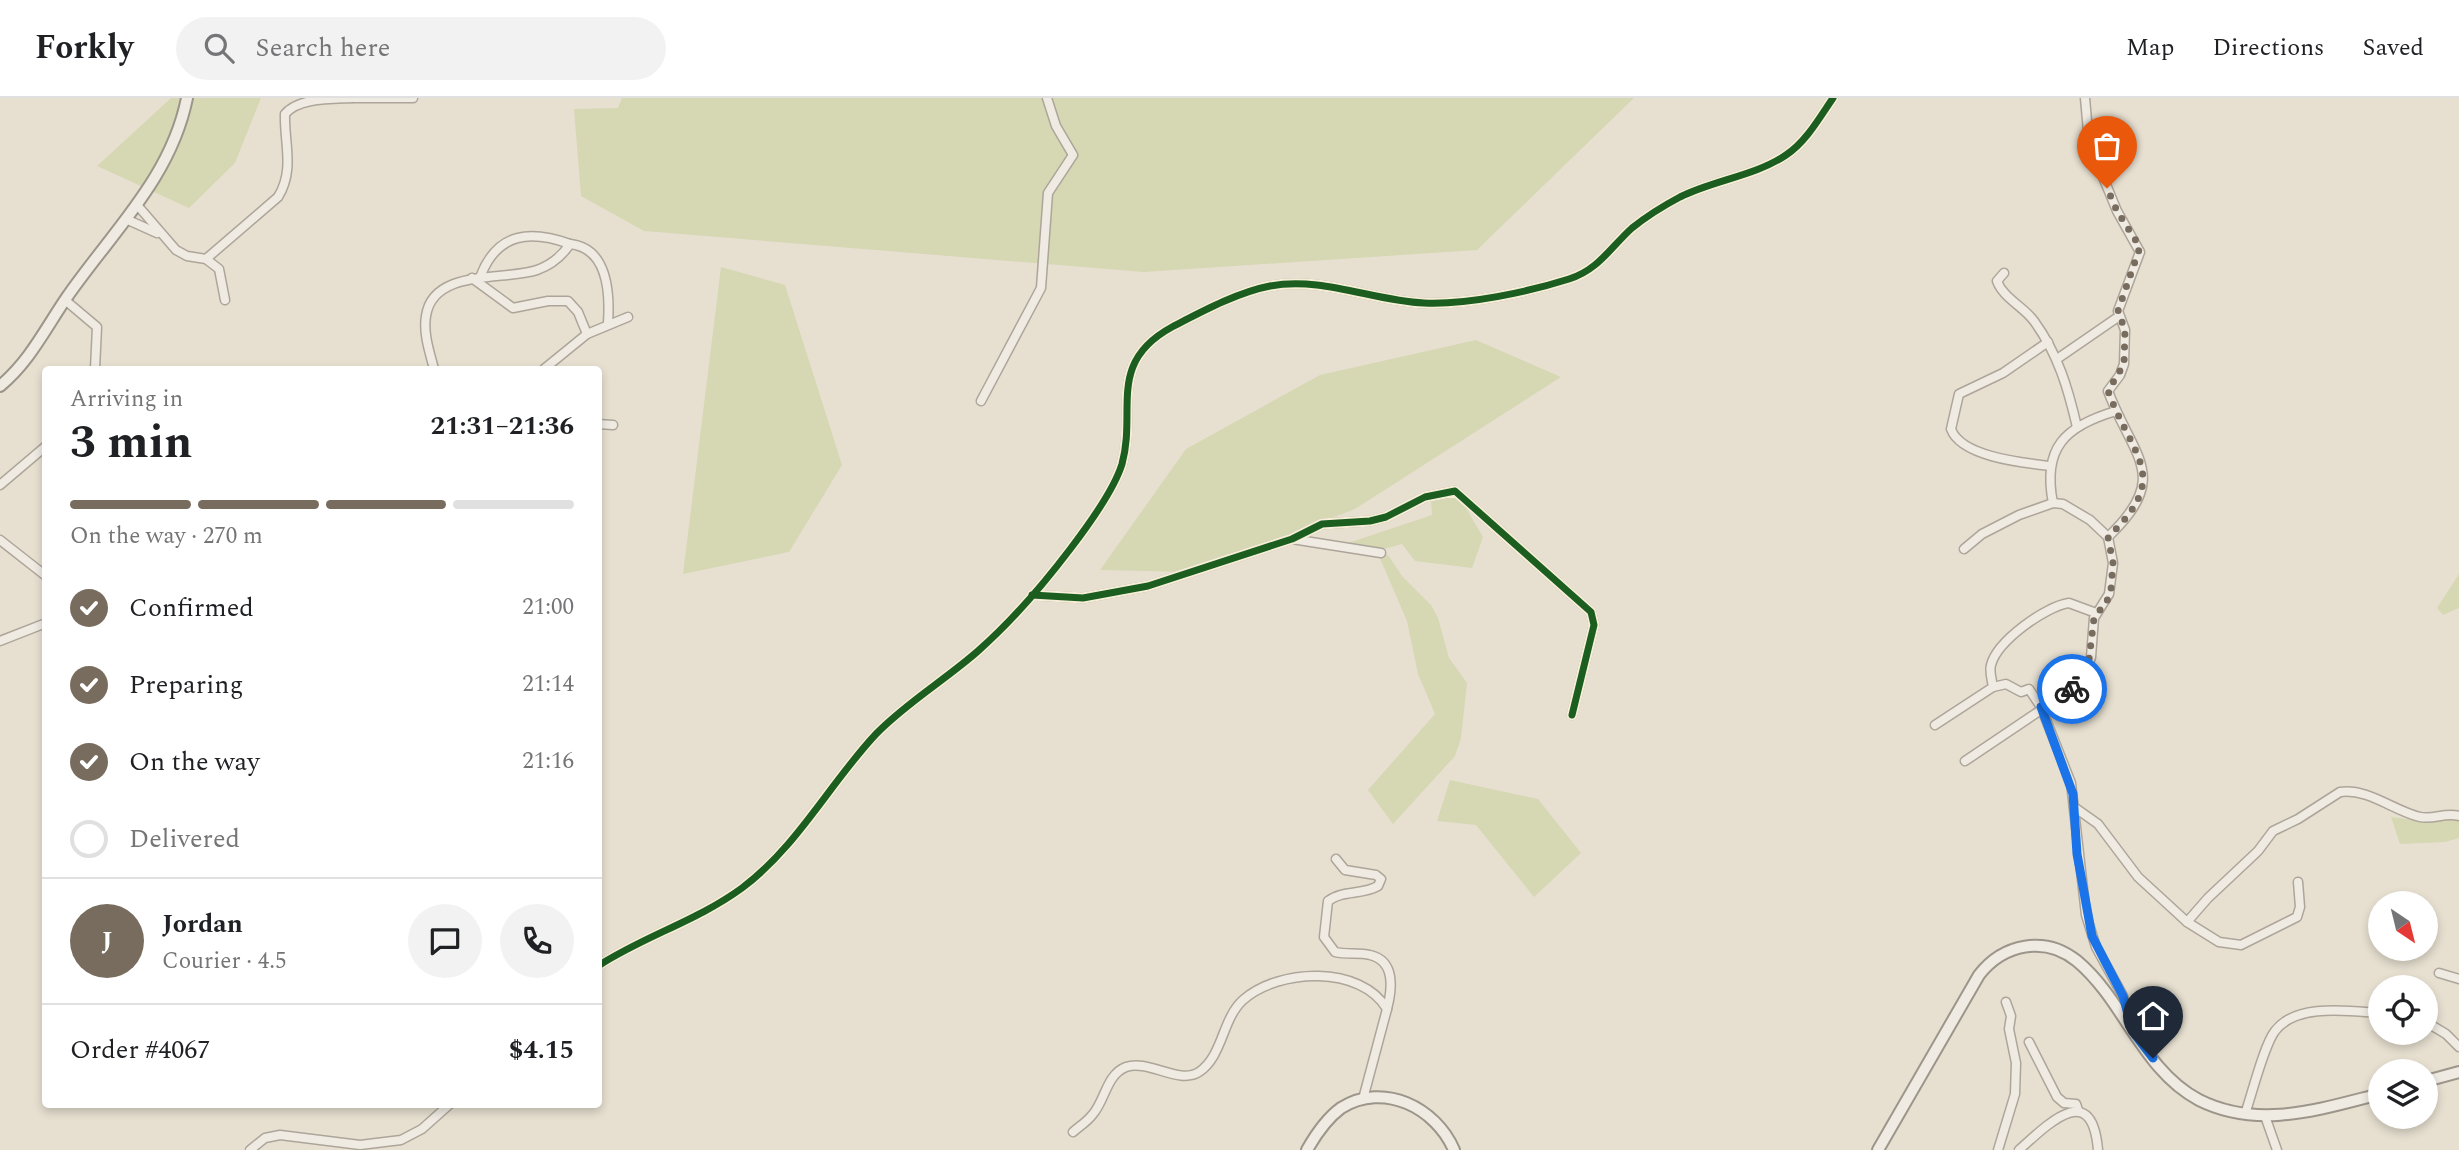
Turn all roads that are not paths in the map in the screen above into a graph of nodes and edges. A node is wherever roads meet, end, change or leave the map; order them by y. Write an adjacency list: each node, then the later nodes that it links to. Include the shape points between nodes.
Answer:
1 (187, 98): 7 (main road, via 161,169)
2 (353, 98): 3 (street); 11 (street, via 291,105 285,114 289,156 285,186)
3 (413, 98)
4 (1047, 98): 26 (street, via 1073,155 1048,193 1041,288)
5 (1833, 98): 41 (street, via 1788,154 1661,208 1594,267 1569,279 1498,295 1424,303 1296,284 1271,285 1159,335 1142,352 1130,377 1118,474 1077,539)
6 (2085, 98): 17 (street, via 2089,143 2117,211 2140,247)
7 (138, 206): 8 (main road); 9 (street)
8 (128, 220): 9 (street); 14 (main road)
9 (160, 234): 11 (street, via 187,257)
10 (570, 244): 13 (street, via 556,260 538,270); 13 (street, via 534,235 512,240 490,256); 18 (street, via 585,248 600,265 608,289)
11 (206, 259): 15 (street, via 219,269)
12 (2004, 273): 20 (street, via 1997,281 2000,289 2024,308)
13 (476, 276): 19 (street, via 513,308 568,301); 23 (street, via 437,296 428,309 426,328)
14 (65, 299): 22 (street, via 97,327); 25 (main road, via 19,369)
15 (225, 300)
16 (628, 317): 18 (street)
17 (2118, 317): 21 (street); 27 (street, via 2125,330 2124,364 2108,391)
18 (608, 323): 19 (street)
19 (587, 334): 24 (street)
20 (2048, 342): 21 (street); 32 (street, via 2003,373 1959,394 1951,424 1955,438 1975,450)
21 (2057, 359): 30 (street)
22 (95, 366)
23 (433, 366)
24 (548, 366)
25 (0, 386)
26 (981, 401)
27 (2116, 411): 30 (street); 35 (street, via 2139,463 2144,488 2135,509)
28 (602, 424): 29 (street)
29 (613, 425)
30 (2077, 427): 32 (street, via 2061,441)
31 (42, 450): 33 (street)
32 (2050, 466): 34 (street)
33 (0, 485)
34 (2053, 503): 35 (street, via 2074,508); 38 (street, via 2000,524)
35 (2108, 537): 42 (street, via 2111,589)
36 (1292, 539): 39 (street); 41 (street, via 1148,586 1083,598); 47 (street, via 1322,524 1370,521 1425,497 1455,491 1591,612 1594,625)
37 (0, 540): 40 (street)
38 (1964, 550)
39 (1381, 553)
40 (42, 573)
41 (1032, 595): 55 (street, via 981,649 881,729 766,868 722,902)
42 (2096, 612): 45 (street, via 2069,603 2032,621 1994,657 1990,671); 46 (street, via 2087,676)
43 (42, 625): 44 (street)
44 (0, 641)
45 (1993, 687): 46 (street, via 2010,684 2021,692 2029,689); 48 (street)
46 (2041, 707): 49 (street); 50 (street, via 2071,783)
47 (1572, 715)
48 (1935, 724)
49 (1965, 761)
50 (2074, 807): 54 (street, via 2098,824 2138,877); 62 (street, via 2086,915 2096,947 2123,996)
51 (2459, 816): 54 (street, via 2421,817 2369,797 2340,792 2273,831)
52 (1336, 859): 59 (street, via 1345,870 1376,874 1381,879 1367,892 1328,901 1324,937 1335,952 1370,955 1386,967 1392,984)
53 (2298, 882): 54 (street, via 2297,918 2250,942 2223,944)
54 (2187, 922)
55 (602, 964)
56 (2439, 974): 57 (street)
57 (2459, 979)
58 (2006, 1002): 78 (street, via 2016,1063 2015,1094)
59 (1387, 1009): 68 (street); 73 (street, via 1375,992 1354,982 1315,976 1256,991 1233,1011 1198,1073 1136,1066 1122,1069 1094,1114)
60 (2368, 1013): 71 (street, via 2311,1013 2280,1025 2271,1037)
61 (2438, 1029): 64 (street)
62 (2133, 1032): 71 (main road, via 2164,1072 2186,1091 2207,1103); 77 (main road, via 2086,970 2065,953 2040,946 2005,951 1979,975)
63 (2029, 1042): 70 (street, via 2057,1097 2076,1104)
64 (2459, 1047)
65 (2459, 1072): 66 (main road)
66 (2438, 1078)
67 (2368, 1097): 72 (main road, via 2300,1114)
68 (1363, 1099): 75 (main road, via 1328,1119); 76 (main road, via 1396,1100 1423,1109 1444,1130)
69 (446, 1108): 74 (street, via 401,1140 360,1145 280,1135 265,1138)
70 (2078, 1110): 79 (street, via 2067,1113); 80 (street, via 2093,1121)
71 (2245, 1114): 72 (main road)
72 (2265, 1116): 81 (street)
73 (1073, 1132)
74 (250, 1150)
75 (1307, 1150)
76 (1454, 1150)
77 (1878, 1150)
78 (1998, 1150)
79 (2019, 1150)
80 (2098, 1150)
81 (2277, 1150)

